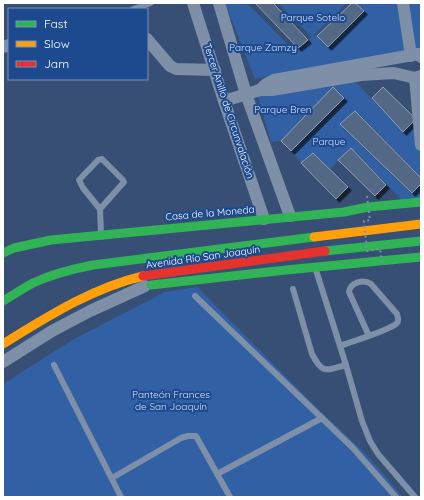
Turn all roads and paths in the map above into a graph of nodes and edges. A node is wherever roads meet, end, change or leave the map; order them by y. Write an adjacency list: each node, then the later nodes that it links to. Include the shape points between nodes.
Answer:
1 (151, 3): 5 (lane)
2 (193, 3): 8 (street, Tercer Anillo de Circunvalación)
3 (219, 3): 11 (street)
4 (403, 3): 7 (street)
5 (136, 8)
6 (148, 40): 8 (street, via 170,66 176,69)
7 (416, 56): 10 (street, via 274,80)
8 (215, 70): 12 (street, Tercer Anillo de Circunvalación)
9 (418, 77): 10 (street, via 394,72); 13 (street)
10 (260, 90): 11 (street)
11 (246, 94): 12 (street); 17 (street)
12 (224, 101): 18 (street, Tercer Anillo de Circunvalación)
13 (421, 146)
14 (367, 196): 26 (path, bridge, via 370,220 364,221 367,251 380,249)
15 (421, 202): 17 (main road, Casa de la Moneda)
16 (100, 209): 16 (lane, via 124,182 102,159 79,180); 20 (lane)
17 (290, 216): 18 (main road, Casa de la Moneda)
18 (264, 219): 20 (main road, Casa de la Moneda)
19 (421, 224): 32 (main road, Avenida Río San Joaquín, via 75,268 25,287)
20 (101, 235): 23 (main road, Casa de la Moneda, via 51,240)
21 (421, 241): 30 (main road, Avenida Río San Joaquín, via 252,260 143,276)
22 (3, 246): 23 (main road)
23 (14, 248): 24 (main road, Casa de la Moneda)
24 (3, 253)
25 (421, 256): 27 (main road)
26 (382, 263)
27 (315, 267): 28 (main road); 35 (lane)
28 (145, 286): 30 (main road); 36 (street, via 52,331)
29 (293, 289): 38 (lane, via 317,363 326,370)
30 (90, 294): 34 (main road, Avenida Río San Joaquín)
31 (195, 296): 39 (lane)
32 (3, 301)
33 (369, 336): 33 (lane, via 392,327 398,319 397,314 371,284 364,281 352,285 349,292); 35 (lane)
34 (3, 344)
35 (340, 346): 38 (lane)
36 (3, 362)
37 (54, 365): 41 (lane)
38 (346, 365): 45 (lane, via 370,441)
39 (322, 418): 40 (lane); 44 (lane, via 357,452)
40 (217, 474): 41 (lane, via 196,436 188,436); 43 (lane)
41 (112, 478): 42 (lane)
42 (121, 497)
43 (230, 497)
44 (396, 497)
45 (415, 497)

